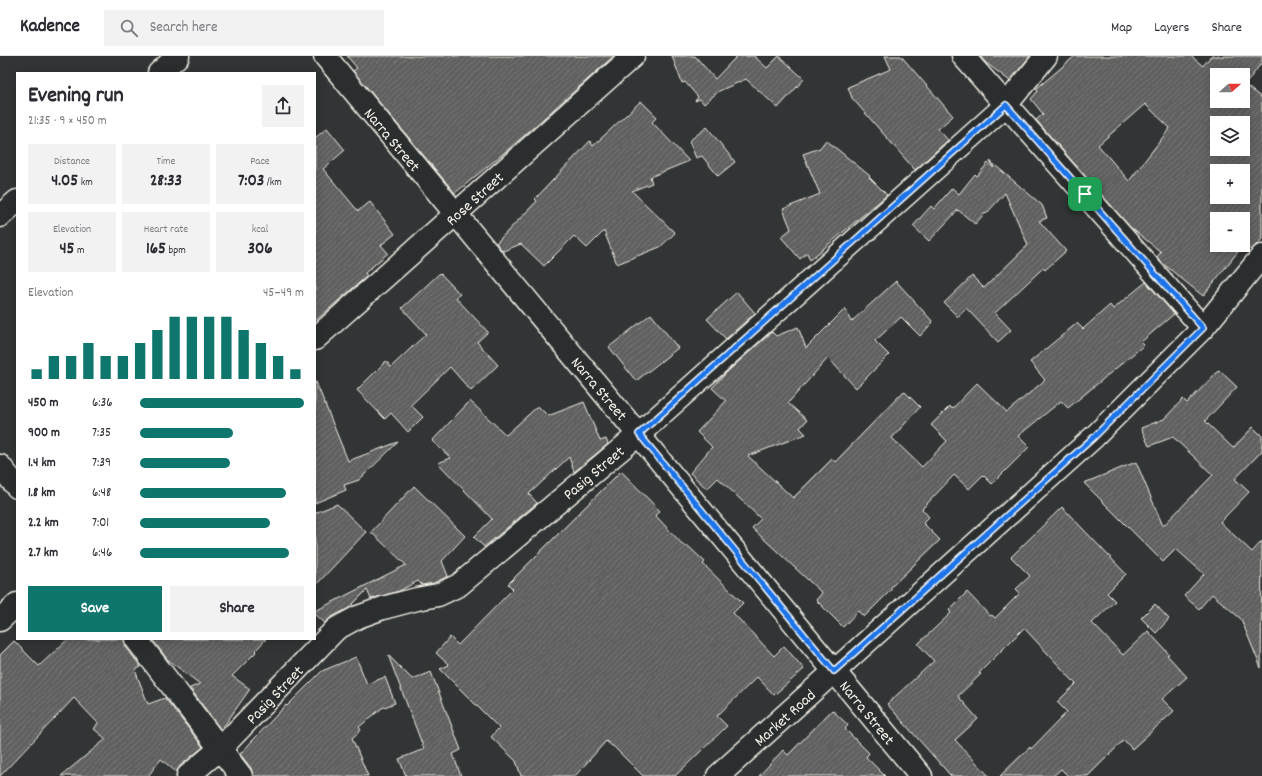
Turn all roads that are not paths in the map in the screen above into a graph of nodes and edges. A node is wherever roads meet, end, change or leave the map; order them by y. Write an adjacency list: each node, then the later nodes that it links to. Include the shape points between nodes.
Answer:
1 (178, 56): 6 (street)
2 (325, 56): 9 (street, Narra Street)
3 (633, 56): 9 (street, Rose Street)
4 (964, 56): 7 (street)
5 (1046, 56): 7 (street, Pasig Street)
6 (160, 72)
7 (1006, 105): 12 (street); 14 (street, Pasig Street)
8 (16, 202): 10 (street)
9 (456, 215): 13 (street, Rose Street); 14 (street, Narra Street)
10 (0, 216)
11 (1262, 256): 12 (street, Market Road)
12 (1203, 328): 20 (street, Market Road, via 1094,437)
13 (316, 338)
14 (639, 434): 20 (street, Narra Street); 21 (street, Pasig Street, via 459,585 438,595 383,608 336,629)
15 (0, 466): 16 (street)
16 (16, 487)
17 (16, 605): 18 (street)
18 (0, 620)
19 (137, 640): 21 (street)
20 (834, 671): 24 (street, Market Road); 25 (street, Narra Street)
21 (221, 748): 22 (street, Pasig Street); 23 (street)
22 (188, 776)
23 (241, 776)
24 (718, 776)
25 (921, 776)

